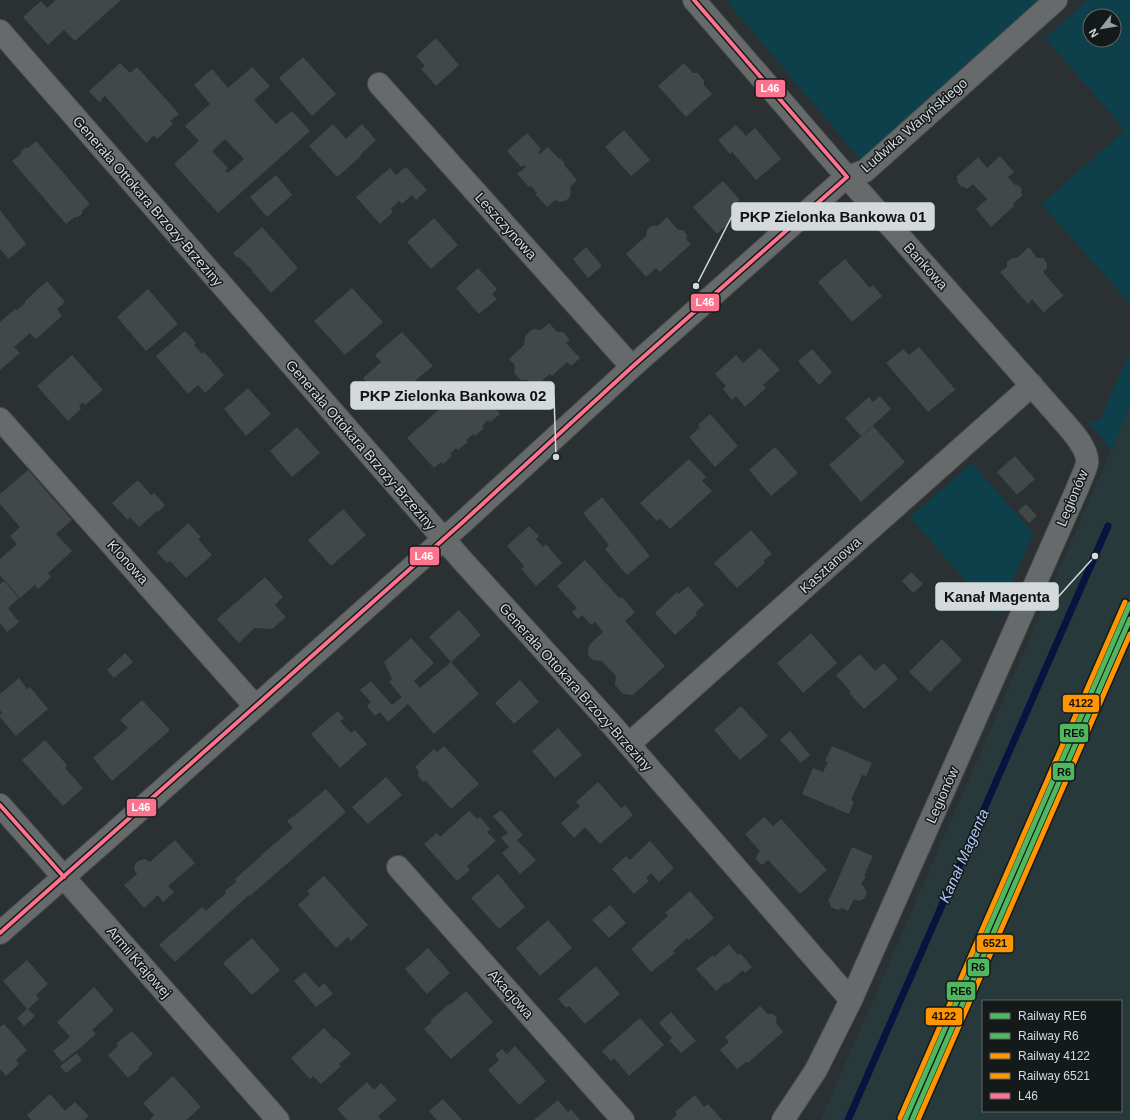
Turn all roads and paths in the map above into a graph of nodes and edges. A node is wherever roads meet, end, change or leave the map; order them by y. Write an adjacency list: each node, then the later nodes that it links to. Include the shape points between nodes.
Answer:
1 (694, 0): 5 (street, Bankowa)
2 (1056, 0): 5 (street, Ludwika Waryńskiego, via 865,171)
3 (0, 32): 10 (street, Generała Ottokara Brzozy-Brzeziny)
4 (378, 84): 6 (street, Leszczynowa)
5 (847, 177): 6 (street, Ludwika Waryńskiego); 7 (street, Bankowa)
6 (632, 367): 10 (street, Ludwika Waryńskiego)
7 (1032, 385): 9 (street, Bankowa, via 1079,442); 12 (street, Kasztanowa)
8 (0, 419): 11 (street, Klonowa)
9 (1087, 463): 17 (street, Legionów)
10 (443, 538): 11 (street, Ludwika Waryńskiego); 12 (street, Generała Ottokara Brzozy-Brzeziny)
11 (255, 706): 15 (street, Ludwika Waryńskiego)
12 (629, 744): 17 (street, Generała Ottokara Brzozy-Brzeziny)
13 (0, 805): 15 (street, Armii Krajowej)
14 (398, 867): 19 (street, Akacjowa)
15 (64, 877): 16 (street, Ludwika Waryńskiego); 18 (street, Armii Krajowej)
16 (0, 934)
17 (851, 1000): 20 (street, Legionów, via 816,1070)
18 (278, 1120)
19 (623, 1120)
20 (783, 1120)

